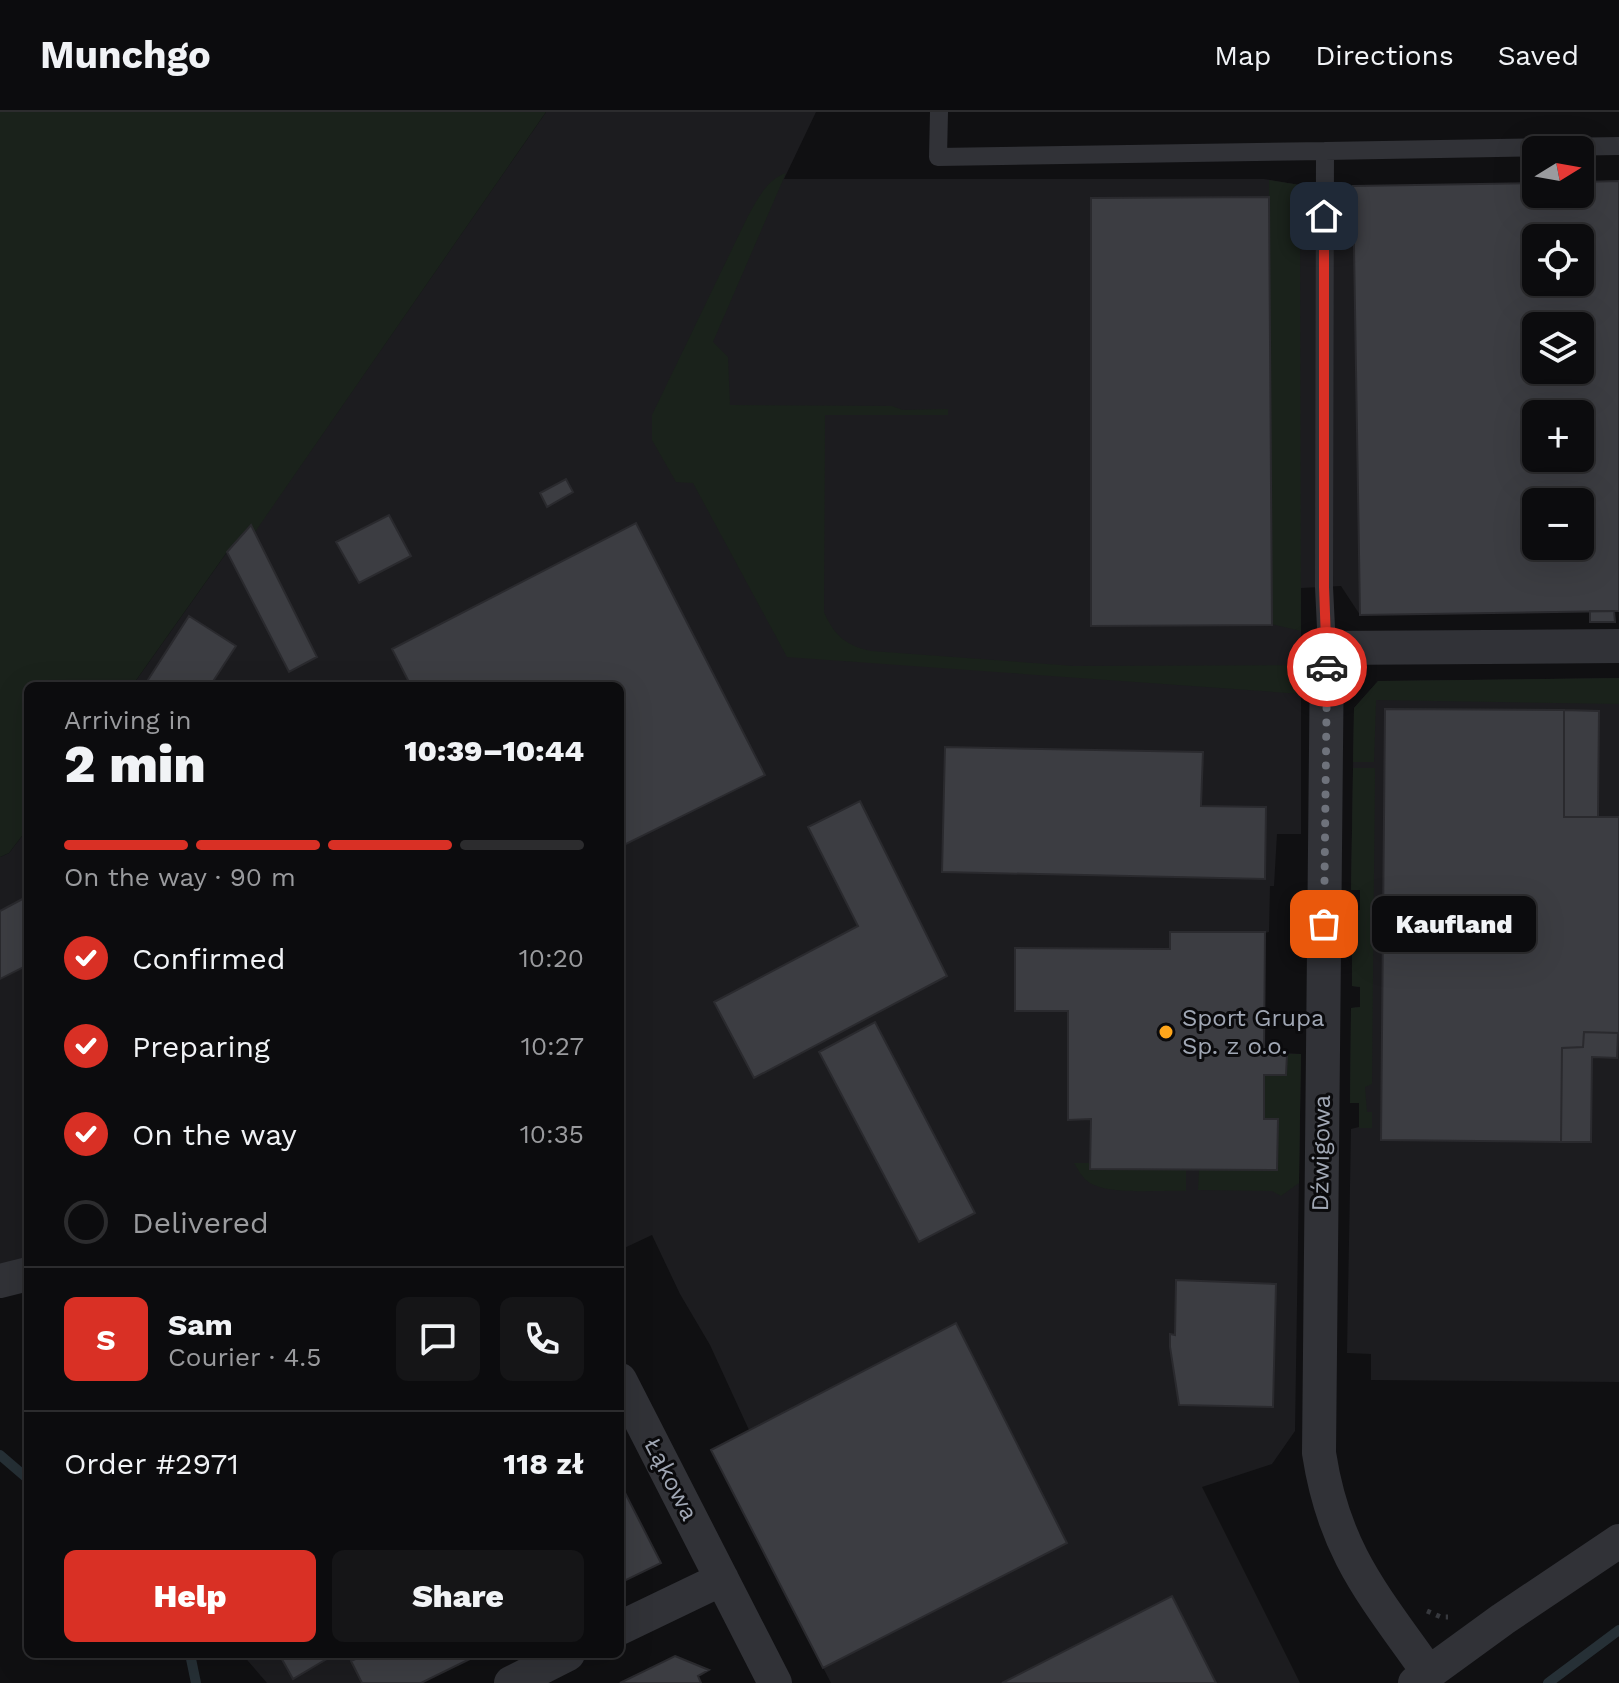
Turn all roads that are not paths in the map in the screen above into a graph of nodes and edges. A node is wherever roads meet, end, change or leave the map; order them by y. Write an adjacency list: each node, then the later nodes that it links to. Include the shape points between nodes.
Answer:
1 (939, 112): 3 (lane, via 938,157)
2 (1619, 146): 3 (lane)
3 (1325, 151): 5 (lane)
4 (1619, 646): 5 (street)
5 (1327, 648): 13 (street, Dźwigowa, via 1318,1421 1323,1478 1348,1553)
6 (24, 1275): 7 (street)
7 (0, 1281)
8 (624, 1388): 10 (street, Łąkowa)
9 (1619, 1541): 13 (street)
10 (722, 1579): 11 (street); 15 (street, Łąkowa)
11 (624, 1626)
12 (560, 1658): 14 (street)
13 (1421, 1678)
14 (511, 1683)
15 (775, 1683)

